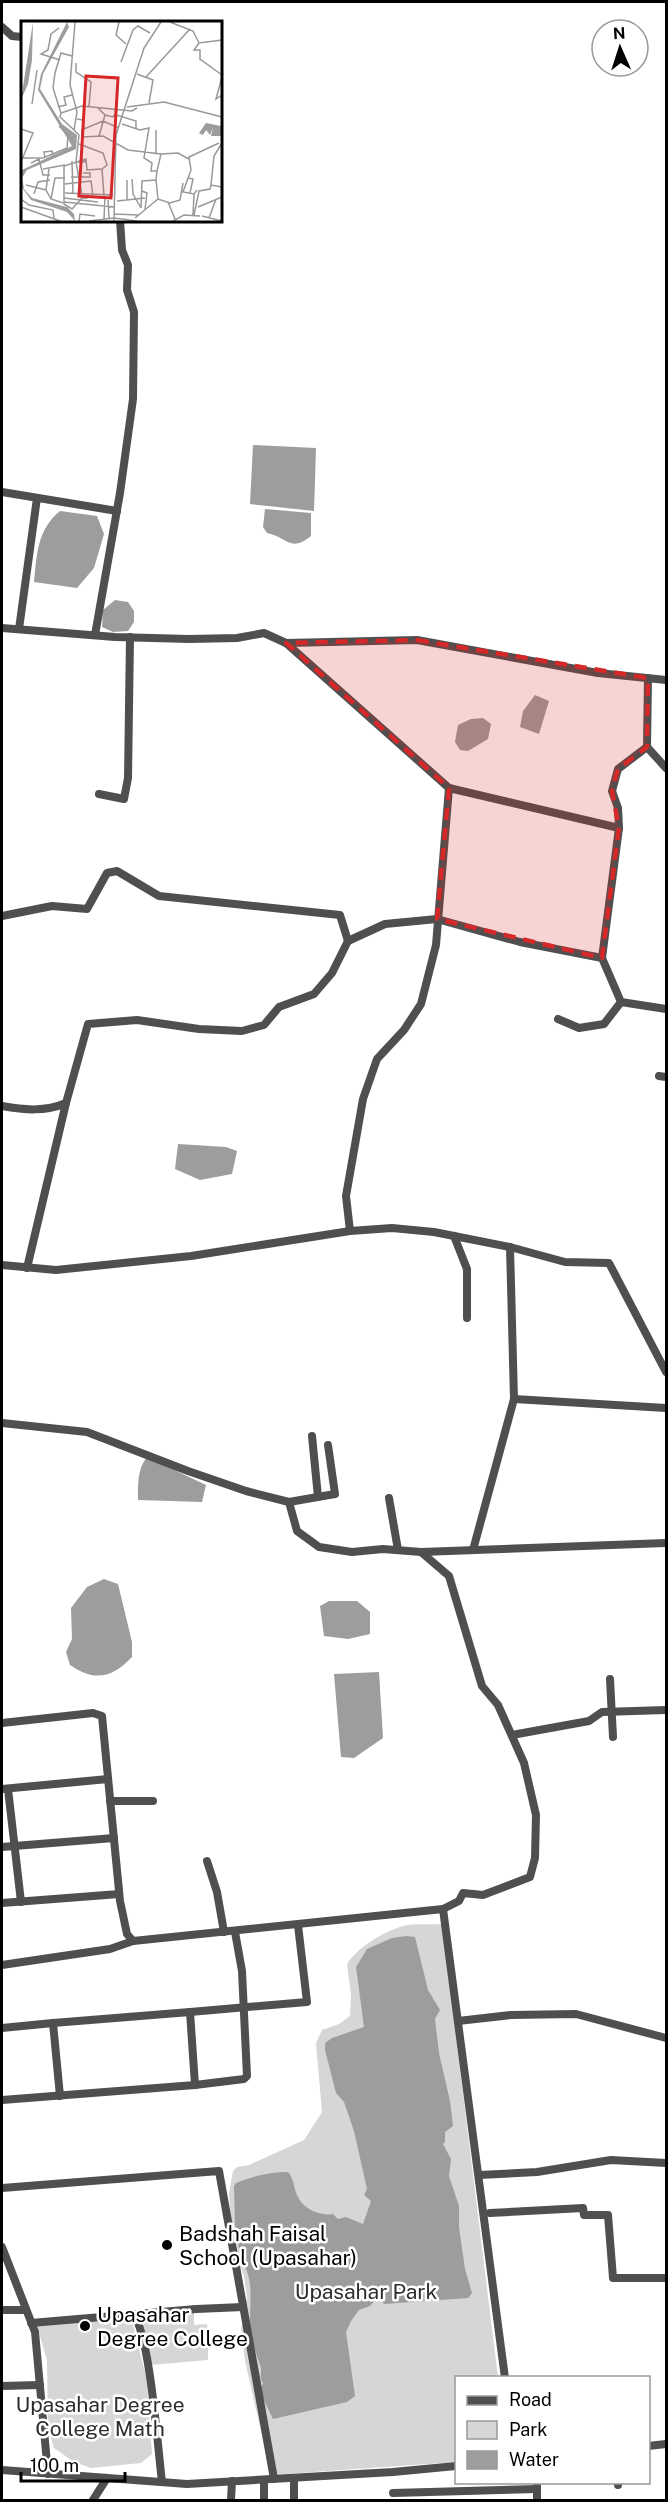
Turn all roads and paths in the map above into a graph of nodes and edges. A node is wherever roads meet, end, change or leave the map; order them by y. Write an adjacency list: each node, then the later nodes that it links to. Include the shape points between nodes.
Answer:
1 (2, 27): 2 (street, via 12,36)
2 (21, 37)
3 (120, 222): 6 (street, via 122,250 128,265 127,290 134,312 133,399)
4 (2, 492): 5 (street)
5 (37, 498): 6 (street); 8 (street)
6 (117, 511): 9 (street)
7 (2, 628): 8 (street)
8 (19, 629): 9 (street)
9 (94, 635): 10 (street)
10 (130, 637): 11 (street, via 237,638 264,633); 17 (street, via 128,778 124,799)
11 (286, 643): 12 (street, via 417,640 598,673); 16 (street)
12 (648, 678): 13 (street); 14 (street)
13 (666, 680)
14 (647, 747): 15 (street); 18 (street, via 618,769 612,791)
15 (666, 768)
16 (449, 788): 18 (street); 20 (street)
17 (99, 794)
18 (619, 828): 22 (street)
19 (2, 916): 21 (street, via 52,906 87,909 107,873 117,871 159,896 340,915)
20 (437, 920): 21 (street, via 385,924); 22 (street); 28 (street, via 436,945 421,1004 404,1030 376,1059 363,1098 345,1196)
21 (348, 940): 26 (street, via 332,974 314,994 279,1007 264,1025 242,1031 137,1020 88,1024)
22 (602, 958): 23 (street)
23 (621, 1002): 24 (street); 25 (street, via 604,1024 579,1028)
24 (666, 1009)
25 (558, 1019)
26 (66, 1103): 27 (street, via 50,1110); 32 (street)
27 (2, 1106)
28 (350, 1231): 29 (street, via 392,1227); 32 (street, via 190,1256 56,1270)
29 (454, 1236): 30 (street); 33 (street, via 467,1269)
30 (510, 1247): 34 (street, via 565,1262 609,1263); 35 (street)
31 (2, 1265): 32 (street)
32 (27, 1268)
33 (467, 1318)
34 (666, 1372)
35 (514, 1399): 36 (street); 45 (street)
36 (666, 1408)
37 (2, 1423): 42 (street, via 87,1432 188,1471)
38 (312, 1436): 40 (street)
39 (328, 1445): 40 (street, via 335,1494)
40 (318, 1497): 42 (street)
41 (389, 1498): 44 (street)
42 (289, 1502): 44 (street, via 297,1531 319,1547 352,1552)
43 (666, 1543): 45 (street)
44 (398, 1550): 46 (street)
45 (474, 1550): 46 (street)
46 (421, 1552): 51 (street, via 449,1576 482,1686 498,1705)
47 (610, 1679): 49 (street)
48 (666, 1710): 49 (street)
49 (610, 1712): 51 (street, via 602,1712 589,1721); 52 (street)
50 (2, 1723): 53 (street, via 93,1713 102,1716)
51 (512, 1735): 64 (street, via 524,1763 536,1815 535,1857 530,1877 483,1894 463,1893 459,1901)
52 (613, 1737)
53 (108, 1779): 54 (street); 56 (street)
54 (5, 1789): 58 (street)
55 (153, 1801): 56 (street)
56 (110, 1802): 57 (street)
57 (114, 1838): 58 (street); 61 (street)
58 (15, 1846): 59 (street); 62 (street)
59 (2, 1848)
60 (207, 1861): 66 (street)
61 (119, 1894): 62 (street); 68 (street, via 127,1934)
62 (21, 1902): 63 (street)
63 (2, 1903)
64 (443, 1909): 65 (street); 72 (street)
65 (298, 1925): 67 (street); 70 (street, via 308,2002)
66 (224, 1932): 67 (street); 68 (street)
67 (235, 1932): 70 (street, via 242,1971)
68 (133, 1941): 69 (street, via 110,1949)
69 (2, 1965)
70 (242, 2007): 71 (street); 76 (street, via 246,2078)
71 (190, 2012): 73 (street); 76 (street)
72 (458, 2021): 75 (street, via 576,2014); 80 (street)
73 (53, 2022): 74 (street); 77 (street)
74 (2, 2028)
75 (666, 2038)
76 (195, 2085): 77 (street)
77 (60, 2096): 78 (street)
78 (2, 2100)
79 (666, 2163): 80 (street, via 611,2160 537,2172)
80 (479, 2175): 90 (street)
81 (2, 2188): 85 (street, via 219,2171)
82 (490, 2212): 84 (street, via 583,2208 584,2216 608,2215 613,2278)
83 (2, 2247): 87 (street)
84 (666, 2278)
85 (243, 2307): 88 (street); 100 (street)
86 (2, 2310): 87 (street)
87 (26, 2310): 89 (street)
88 (134, 2314): 89 (street); 103 (street, via 139,2320 146,2355)
89 (31, 2323): 91 (street)
90 (506, 2376)
91 (40, 2385): 92 (street); 97 (street)
92 (2, 2386)
93 (666, 2444): 94 (street)
94 (650, 2446)
95 (455, 2466): 99 (street)
96 (2, 2470): 97 (street)
97 (48, 2474): 98 (street)
98 (107, 2478): 103 (street); 106 (street)
99 (294, 2478): 100 (street); 109 (street)
100 (274, 2479): 101 (street)
101 (264, 2480): 102 (street); 108 (street)
102 (232, 2481): 103 (street); 107 (street)
103 (162, 2482)
104 (537, 2486): 105 (street); 110 (street)
105 (393, 2493)
106 (93, 2500)
107 (231, 2500)
108 (264, 2500)
109 (294, 2500)
110 (537, 2500)

